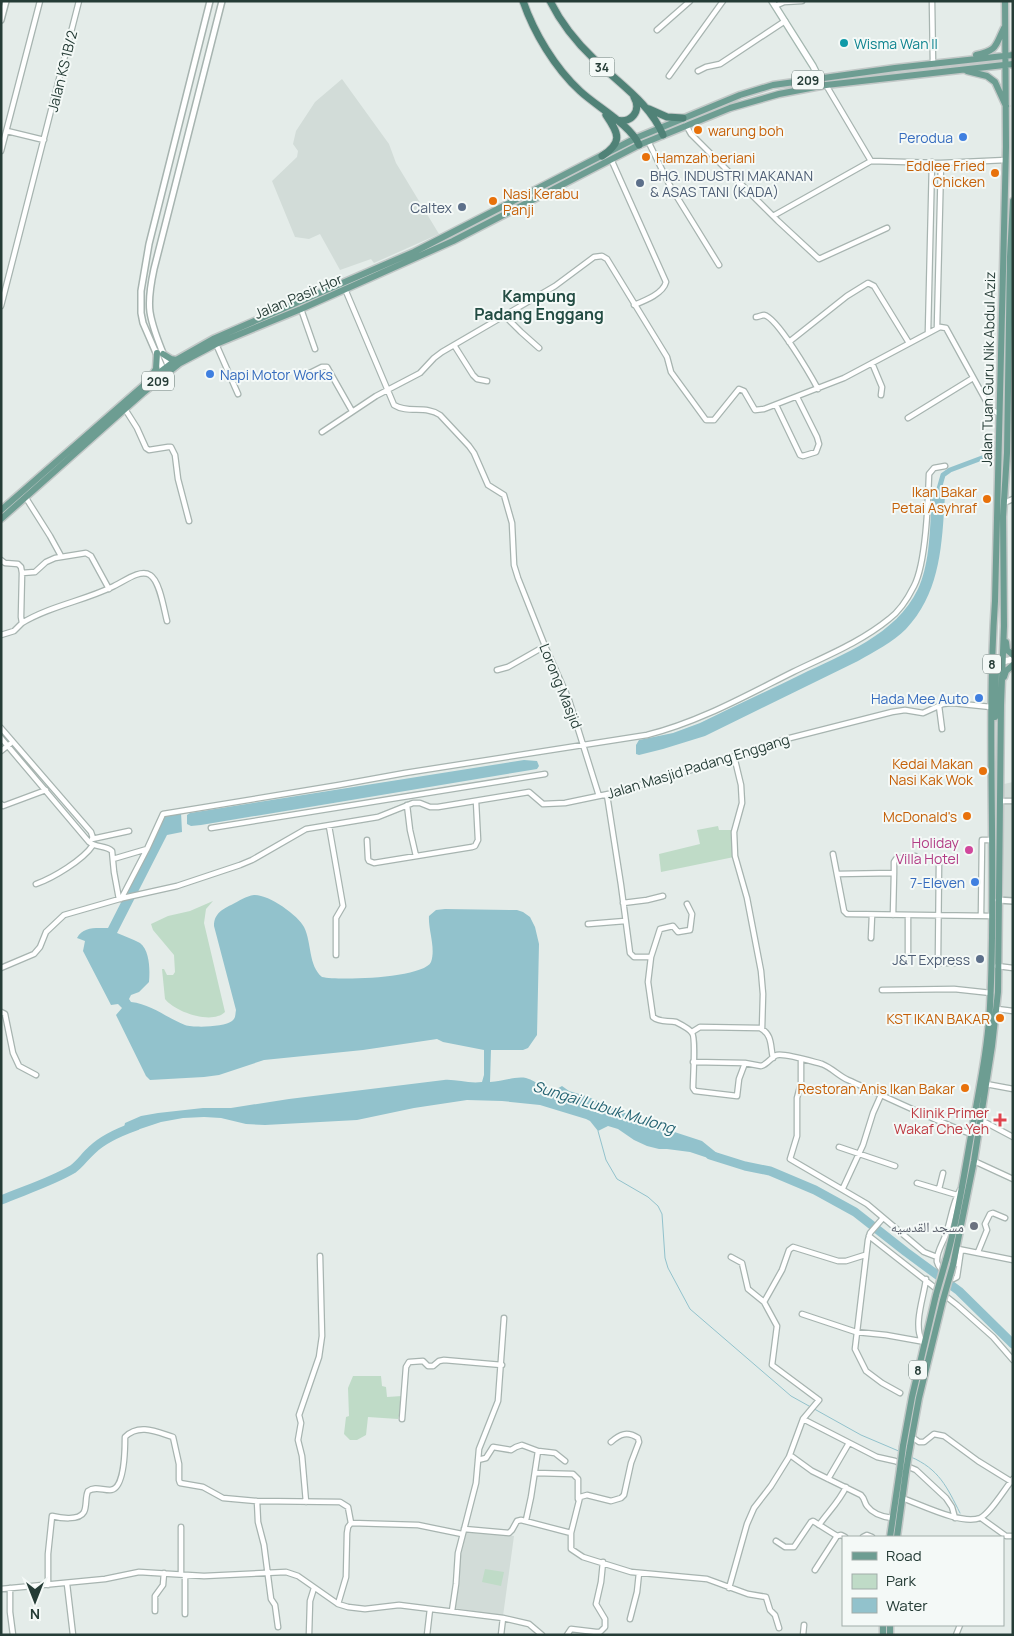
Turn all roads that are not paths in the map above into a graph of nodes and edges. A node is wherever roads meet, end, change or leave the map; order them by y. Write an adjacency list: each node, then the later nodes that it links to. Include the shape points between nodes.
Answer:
1 (6, 1): 14 (street)
2 (40, 1): 32 (street)
3 (79, 1): 34 (street, Jalan KS 1B/2)
4 (210, 1): 44 (street)
5 (222, 1): 45 (street)
6 (523, 1): 29 (highway, 34, via 537,32 559,66)
7 (550, 1): 27 (highway, 34, via 578,43)
8 (690, 1): 17 (street)
9 (723, 1): 24 (street)
10 (802, 1): 13 (street)
11 (932, 1): 20 (street)
12 (1005, 1): 16 (main road, Jalan Tuan Guru Nik Abdul Aziz / 8)
13 (774, 4): 15 (main road)
14 (1, 20)
15 (785, 21): 23 (street, via 720,64); 25 (main road)
16 (1006, 24): 18 (main road, Jalan Tuan Guru Nik Abdul Aziz / 8); 19 (main road, via 991,51)
17 (657, 30)
18 (1009, 55): 19 (main road, 209); 21 (main road, Jalan Tuan Guru Nik Abdul Aziz / 8)
19 (964, 60): 20 (main road, 209)
20 (933, 64): 25 (main road, 209)
21 (1009, 64): 22 (main road, 209); 28 (main road, Jalan Tuan Guru Nik Abdul Aziz / 8)
22 (963, 70): 26 (main road, 209); 28 (main road, via 987,76 995,82)
23 (698, 71)
24 (669, 76)
25 (819, 78): 31 (main road, 209, via 762,88)
26 (826, 85): 31 (main road, 209, via 754,100); 41 (street)
27 (635, 97): 30 (highway, via 634,116 624,121); 31 (highway, via 663,116); 33 (highway, 34)
28 (1007, 107): 40 (main road, Jalan Tuan Guru Nik Abdul Aziz / 8)
29 (602, 109): 30 (highway, 34); 38 (highway, via 615,128 616,139 612,149)
30 (614, 119): 35 (highway, 34)
31 (684, 122): 33 (main road, 209); 47 (street, via 691,134)
32 (7, 131): 34 (street); 37 (street)
33 (662, 131): 35 (main road, 209); 36 (main road, 209)
34 (44, 140): 53 (street, Jalan KS 1B/2)
35 (638, 141): 36 (main road, 209); 38 (main road, Jalan Pasir Hor / 209); 39 (main road, Jalan Pasir Hor / 209)
36 (648, 141): 49 (street, via 669,184)
37 (1, 151)
38 (602, 156): 66 (main road, Jalan Pasir Hor / 209, via 423,248 213,339)
39 (611, 159): 50 (main road, Jalan Pasir Hor / 209, via 452,241); 52 (street, via 666,282 656,294)
40 (1006, 160): 43 (street); 81 (main road, Jalan Tuan Guru Nik Abdul Aziz / 8)
41 (871, 161): 42 (street); 47 (street)
42 (932, 162): 43 (street); 58 (street)
43 (941, 162): 57 (street)
44 (167, 174): 45 (street); 65 (street, via 141,291 143,323)
45 (176, 177): 65 (street, via 150,292 152,322)
46 (1013, 201): 51 (main road, Jalan Tuan Guru Nik Abdul Aziz / 8)
47 (773, 216): 48 (street, via 821,259)
48 (887, 228)
49 (719, 265)
50 (345, 289): 54 (main road, Jalan Pasir Hor / 209); 73 (street, Lorong Masjid)
51 (1011, 297): 87 (main road, Jalan Tuan Guru Nik Abdul Aziz / 8)
52 (634, 305): 55 (street, via 607,259 598,256 555,286); 78 (street, via 667,356 671,372 706,420 714,420 739,389 744,391 755,410)
53 (1, 306)
54 (301, 309): 61 (main road, Jalan Pasir Hor / 209); 64 (street)
55 (504, 315): 62 (street); 63 (street)
56 (756, 317): 59 (street, via 767,316)
57 (937, 327): 58 (street); 70 (street, via 946,328)
58 (928, 332): 60 (street)
59 (789, 342): 60 (street, via 868,283 874,286); 74 (street)
60 (909, 343): 67 (street)
61 (216, 344): 75 (street); 79 (main road, Jalan Pasir Hor / 209, via 180,364)
62 (454, 345): 72 (street, via 473,375); 73 (street, via 434,358 420,373)
63 (539, 348)
64 (316, 349)
65 (160, 353): 66 (main road); 68 (street); 71 (main road)
66 (176, 360): 68 (main road, Jalan Pasir Hor / 209)
67 (872, 363): 74 (street); 76 (street, via 882,387)
68 (165, 367): 71 (main road, Jalan Pasir Hor / 209)
69 (302, 377): 80 (street, via 327,367)
70 (973, 378): 81 (street, via 990,408); 82 (street)
71 (151, 379): 88 (main road, Jalan Pasir Hor / 209)
72 (486, 381)
73 (386, 389): 80 (street); 100 (street, Lorong Masjid, via 398,407 434,411 440,415 474,453 485,481 504,495 512,523 514,565)
74 (818, 389): 77 (street)
75 (238, 394)
76 (881, 395)
77 (797, 397): 78 (street); 78 (street, via 817,438 816,452 800,456)
78 (776, 405)
79 (125, 409): 85 (main road, Jalan Pasir Hor / 209); 90 (street, via 146,448 168,447 174,452)
80 (352, 411): 83 (street)
81 (999, 414): 95 (main road, Jalan Tuan Guru Nik Abdul Aziz / 8)
82 (908, 418)
83 (322, 432)
84 (945, 466): 112 (street, via 934,468 929,474 919,574 910,593 889,620 852,644 702,717 647,735)
85 (26, 498): 89 (main road, Jalan Pasir Hor / 209); 91 (street)
86 (1013, 498): 87 (street)
87 (1004, 503): 98 (main road, Jalan Tuan Guru Nik Abdul Aziz / 8)
88 (1, 510)
89 (1, 519)
90 (189, 522)
91 (60, 556): 93 (street, via 35,572); 94 (street, via 88,554)
92 (1, 560): 93 (street, via 18,564)
93 (22, 573): 97 (street)
94 (109, 589): 96 (street, via 143,572 150,574 158,586); 97 (street)
95 (995, 601): 102 (main road, via 996,655); 107 (main road, Jalan Tuan Guru Nik Abdul Aziz / 8)
96 (166, 621)
97 (22, 623): 99 (street, via 14,631)
98 (1004, 626): 101 (main road, via 1006,646); 102 (main road, Jalan Tuan Guru Nik Abdul Aziz / 8)
99 (1, 635)
100 (545, 646): 104 (street); 112 (street, Lorong Masjid, via 563,684)
101 (1013, 655)
102 (1002, 662): 103 (main road); 105 (main road, Jalan Tuan Guru Nik Abdul Aziz / 8); 114 (main road, via 996,672)
103 (1013, 662): 105 (main road, via 1006,671)
104 (497, 670)
105 (1001, 705): 122 (main road, Jalan Tuan Guru Nik Abdul Aziz / 8)
106 (939, 706): 107 (street, Jalan Masjid Padang Enggang, via 952,703); 109 (street); 116 (street, Jalan Masjid Padang Enggang, via 923,712 905,710 866,717)
107 (991, 707): 114 (main road, Jalan Tuan Guru Nik Abdul Aziz / 8)
108 (1, 728): 111 (street)
109 (942, 729)
110 (1, 738): 113 (street)
111 (14, 742): 113 (street); 131 (street, via 91,832)
112 (584, 744): 120 (street, Lorong Masjid); 132 (street, via 163,814)
113 (8, 746): 115 (street); 118 (street)
114 (992, 750): 130 (main road, Jalan Tuan Guru Nik Abdul Aziz / 8)
115 (1, 751)
116 (734, 756): 119 (street, Jalan Masjid Padang Enggang); 170 (street, via 742,798 734,832 735,856 761,971)
117 (545, 774): 127 (street)
118 (46, 790): 124 (street, via 3,806); 131 (street)
119 (607, 795): 120 (street, Jalan Masjid Padang Enggang); 147 (street)
120 (599, 796): 121 (street, Jalan Masjid Padang Enggang, via 550,805 543,804 529,792)
121 (476, 801): 125 (street, Jalan Masjid Padang Enggang, via 433,807 420,803); 134 (street, via 478,840 475,846)
122 (1000, 801): 123 (street); 145 (main road, Jalan Tuan Guru Nik Abdul Aziz / 8)
123 (1013, 801)
124 (1, 804)
125 (407, 805): 126 (street, Jalan Masjid Padang Enggang, via 384,815); 134 (street)
126 (329, 826): 144 (street, Jalan Masjid Padang Enggang, via 303,830 240,865 177,886); 159 (street, via 343,906 336,918)
127 (211, 828)
128 (128, 831): 131 (street)
129 (367, 840): 134 (street, via 368,859 374,864)
130 (992, 840): 138 (street, via 982,840); 139 (main road, Jalan Tuan Guru Nik Abdul Aziz / 8)
131 (92, 842): 136 (street, via 110,849); 142 (street, via 86,854)
132 (146, 849): 136 (street); 144 (street)
133 (833, 854): 141 (street)
134 (416, 856)
135 (915, 856): 140 (street, via 896,859)
136 (113, 859): 144 (street, via 114,878)
137 (939, 861): 152 (street)
138 (982, 862): 139 (street); 153 (street)
139 (992, 862): 154 (main road, Jalan Tuan Guru Nik Abdul Aziz / 8)
140 (894, 873): 141 (street); 150 (street)
141 (837, 874): 149 (street, via 845,913)
142 (36, 884)
143 (663, 896): 147 (street)
144 (121, 899): 163 (street, Jalan Masjid Padang Enggang, via 64,914 46,932 34,954)
145 (998, 900): 146 (street); 162 (main road, Jalan Tuan Guru Nik Abdul Aziz / 8)
146 (1013, 901)
147 (623, 903): 155 (street)
148 (687, 904): 160 (street, via 692,914 690,930 679,932 673,926 661,928)
149 (872, 914): 150 (street); 157 (street)
150 (893, 915): 151 (street)
151 (908, 915): 152 (street); 158 (street)
152 (938, 915): 153 (street); 161 (street, via 938,960 955,963)
153 (981, 916): 154 (street)
154 (992, 916): 166 (main road, Jalan Tuan Guru Nik Abdul Aziz / 8)
155 (625, 920): 156 (street); 160 (street, via 631,956)
156 (588, 924)
157 (872, 938)
158 (908, 953)
159 (336, 955)
160 (651, 958): 171 (street, via 648,982 653,1017 658,1021 679,1023)
161 (959, 959)
162 (997, 966): 164 (street); 167 (main road, Jalan Tuan Guru Nik Abdul Aziz / 8)
163 (1, 968)
164 (1013, 968)
165 (882, 990): 166 (street, via 954,989)
166 (990, 993): 181 (main road, Jalan Tuan Guru Nik Abdul Aziz / 8, via 986,1045)
167 (997, 1009): 168 (street); 177 (main road, Jalan Tuan Guru Nik Abdul Aziz / 8)
168 (1013, 1011)
169 (1, 1012): 176 (street, via 5,1014 19,1066)
170 (762, 1029): 171 (street, via 700,1026); 172 (street, via 770,1038)
171 (692, 1032): 174 (street)
172 (773, 1058): 173 (street, via 784,1055); 175 (street, via 761,1066)
173 (801, 1059): 179 (street, via 828,1067); 191 (street, via 797,1136 789,1157)
174 (693, 1062): 175 (street); 175 (street, via 695,1091 737,1096)
175 (745, 1063)
176 (36, 1076)
177 (986, 1084): 178 (street); 180 (main road, Jalan Tuan Guru Nik Abdul Aziz / 8)
178 (1013, 1089)
179 (881, 1095): 181 (street); 184 (street)
180 (981, 1120): 182 (street); 185 (main road, Jalan Tuan Guru Nik Abdul Aziz / 8)
181 (971, 1134): 190 (main road, Jalan Tuan Guru Nik Abdul Aziz / 8)
182 (1013, 1137)
183 (839, 1147): 184 (street)
184 (859, 1154): 186 (street); 191 (street)
185 (974, 1161): 188 (street); 197 (main road, Jalan Tuan Guru Nik Abdul Aziz / 8)
186 (895, 1166)
187 (944, 1174): 192 (street)
188 (1013, 1179)
189 (917, 1183): 192 (street)
190 (962, 1186): 193 (street); 209 (main road, Jalan Tuan Guru Nik Abdul Aziz / 8, bridge)
191 (843, 1188): 195 (street, via 867,1204)
192 (939, 1189): 193 (street)
193 (957, 1194): 202 (street)
194 (1006, 1218): 198 (street, via 990,1214)
195 (882, 1220): 196 (street); 202 (street, via 924,1252)
196 (870, 1234): 199 (street); 204 (street)
197 (959, 1249): 198 (street); 202 (street, via 956,1278 942,1270); 215 (main road, Jalan Tuan Guru Nik Abdul Aziz / 8, bridge, via 943,1300)
198 (978, 1252): 203 (street)
199 (865, 1255): 205 (street, via 842,1262 792,1247); 208 (street)
200 (320, 1256): 231 (street, via 322,1336 319,1357 299,1415 298,1440)
201 (731, 1257): 205 (street, via 742,1263 748,1288)
202 (937, 1257)
203 (1013, 1260)
204 (926, 1279): 209 (street, via 919,1323); 210 (street, via 992,1337)
205 (764, 1302): 214 (street, via 778,1328 772,1365 819,1400)
206 (802, 1314): 208 (street)
207 (504, 1318): 211 (street)
208 (856, 1332): 209 (street); 212 (street, via 855,1349 866,1371)
209 (924, 1341): 218 (main road, Jalan Tuan Guru Nik Abdul Aziz / 8, via 912,1397)
210 (1013, 1360)
211 (502, 1365): 213 (street, via 444,1360 428,1366 423,1361 409,1362); 221 (street, via 498,1400 479,1449)
212 (900, 1393)
213 (402, 1419)
214 (803, 1419): 217 (street); 220 (street)
215 (912, 1437): 218 (main road, Jalan Tuan Guru Nik Abdul Aziz / 8); 226 (street, via 924,1442 934,1434 944,1436)
216 (611, 1442): 229 (street, via 624,1433 638,1438 639,1442 624,1495 617,1500 587,1495)
217 (849, 1442): 225 (street); 233 (street, via 881,1459 916,1470 946,1498)
218 (907, 1446): 223 (main road, Jalan Tuan Guru Nik Abdul Aziz / 8, bridge)
219 (538, 1451): 221 (street, via 522,1445 511,1450 493,1447 486,1458); 222 (street, via 555,1453); 224 (street)
220 (790, 1455): 225 (street); 257 (street, via 746,1524)
221 (478, 1460): 239 (street, via 476,1483)
222 (565, 1460)
223 (903, 1470): 228 (main road, Jalan Tuan Guru Nik Abdul Aziz / 8); 232 (main road, Jalan Tuan Guru Nik Abdul Aziz / 8)
224 (535, 1473): 229 (street, via 573,1474 578,1479); 235 (street)
225 (828, 1478): 227 (street)
226 (1012, 1481): 234 (street)
227 (846, 1488): 232 (street, via 864,1498 867,1506 878,1515); 237 (street)
228 (902, 1498): 233 (street); 244 (main road, Jalan Tuan Guru Nik Abdul Aziz / 8)
229 (578, 1500): 240 (street)
230 (258, 1501): 231 (street); 249 (street, via 258,1522); 254 (street, via 223,1498 203,1487 180,1483 173,1438 152,1430 132,1431 125,1437 124,1461 117,1488 92,1488 88,1491 84,1511 76,1517 52,1516)
231 (306, 1502): 236 (street, via 345,1504)
232 (892, 1518): 243 (main road, Jalan Tuan Guru Nik Abdul Aziz / 8)
233 (955, 1518): 234 (street)
234 (981, 1518): 245 (street, via 1006,1536)
235 (526, 1520): 239 (street, via 517,1521 509,1533); 240 (street)
236 (352, 1523): 239 (street, via 418,1525); 259 (street, via 348,1527 346,1576)
237 (819, 1525): 241 (street); 246 (street, via 811,1522 794,1547 785,1547)
238 (181, 1526): 252 (street)
239 (463, 1532): 262 (street)
240 (571, 1533): 247 (street, via 570,1545 574,1552)
241 (837, 1536): 242 (street); 248 (street)
242 (843, 1536)
243 (890, 1536)
244 (897, 1536)
245 (1013, 1536)
246 (776, 1541)
247 (603, 1562): 250 (street); 275 (street, via 596,1604 606,1619 605,1627 600,1632 575,1628 568,1630)
248 (815, 1570)
249 (268, 1572): 252 (street); 256 (street, via 292,1574); 267 (street)
250 (639, 1572): 257 (street, via 707,1579); 265 (street)
251 (164, 1573): 252 (street); 253 (street, via 132,1572); 261 (street, via 164,1584 155,1596)
252 (183, 1575): 263 (street)
253 (67, 1584): 254 (street); 269 (street)
254 (48, 1585): 255 (street)
255 (10, 1588): 258 (street); 270 (street)
256 (314, 1588): 259 (street); 271 (street, via 310,1601)
257 (729, 1588): 268 (street, via 766,1597)
258 (1, 1589)
259 (338, 1604): 260 (street, via 359,1609 399,1604)
260 (430, 1608): 262 (street); 272 (street)
261 (155, 1611)
262 (452, 1611): 264 (street)
263 (186, 1614)
264 (503, 1618): 273 (street); 274 (street, via 529,1624)
265 (630, 1619)
266 (804, 1625): 276 (street)
267 (278, 1627)
268 (779, 1628)
269 (71, 1634)
270 (13, 1635)
271 (309, 1635)
272 (427, 1635)
273 (501, 1635)
274 (542, 1635)
275 (567, 1635)
276 (803, 1635)

